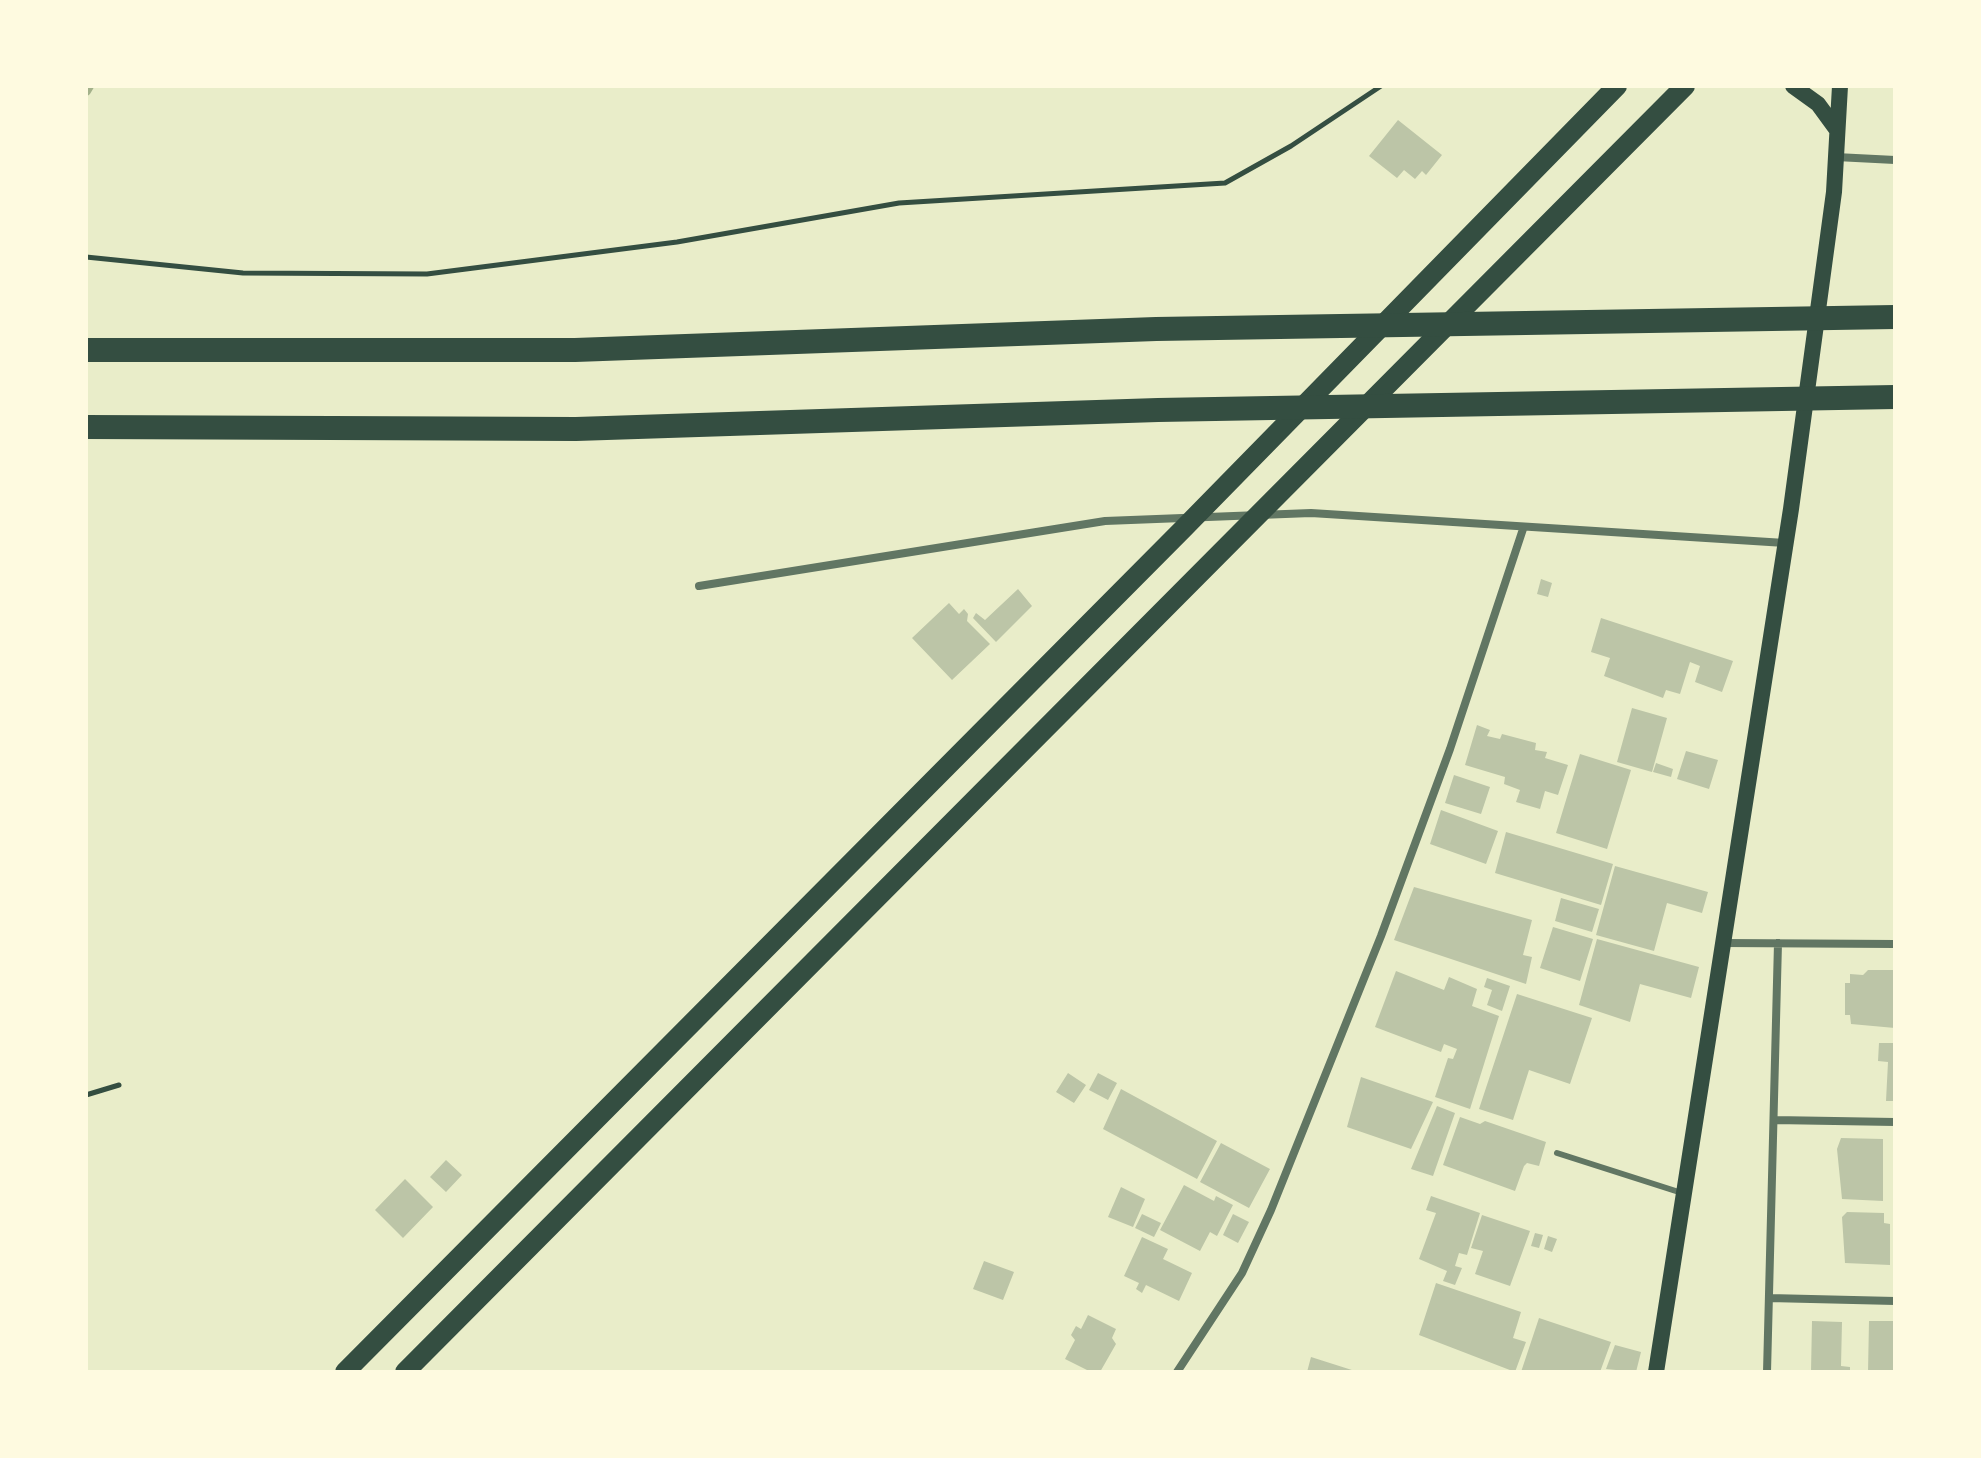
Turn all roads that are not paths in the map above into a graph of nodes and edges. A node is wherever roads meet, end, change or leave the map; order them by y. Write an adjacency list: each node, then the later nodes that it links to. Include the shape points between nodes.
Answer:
1 (1617, 86): 24 (main road)
2 (1685, 86): 25 (main road)
3 (1793, 86): 5 (main road, via 1818,104)
4 (1840, 86): 5 (main road)
5 (1837, 130): 6 (main road)
6 (1836, 157): 7 (street); 13 (main road)
7 (1895, 160)
8 (1895, 317): 9 (highway, via 1156,329 575,350)
9 (86, 350)
10 (1895, 397): 11 (highway, via 1174,410 576,429)
11 (86, 427)
12 (1523, 529): 13 (street); 14 (street, via 1311,513 1105,521); 26 (street, via 1381,936 1271,1210 1242,1273)
13 (1785, 543): 15 (main road)
14 (699, 586)
15 (1724, 943): 16 (street); 21 (main road)
16 (1778, 943): 17 (street); 18 (street)
17 (1895, 944)
18 (1774, 1120): 19 (street); 22 (street)
19 (1895, 1122)
20 (1557, 1153): 21 (lane)
21 (1682, 1193): 27 (main road)
22 (1769, 1298): 23 (street); 28 (street)
23 (1895, 1301)
24 (345, 1372)
25 (405, 1372)
26 (1177, 1372)
27 (1656, 1372)
28 (1767, 1372)

